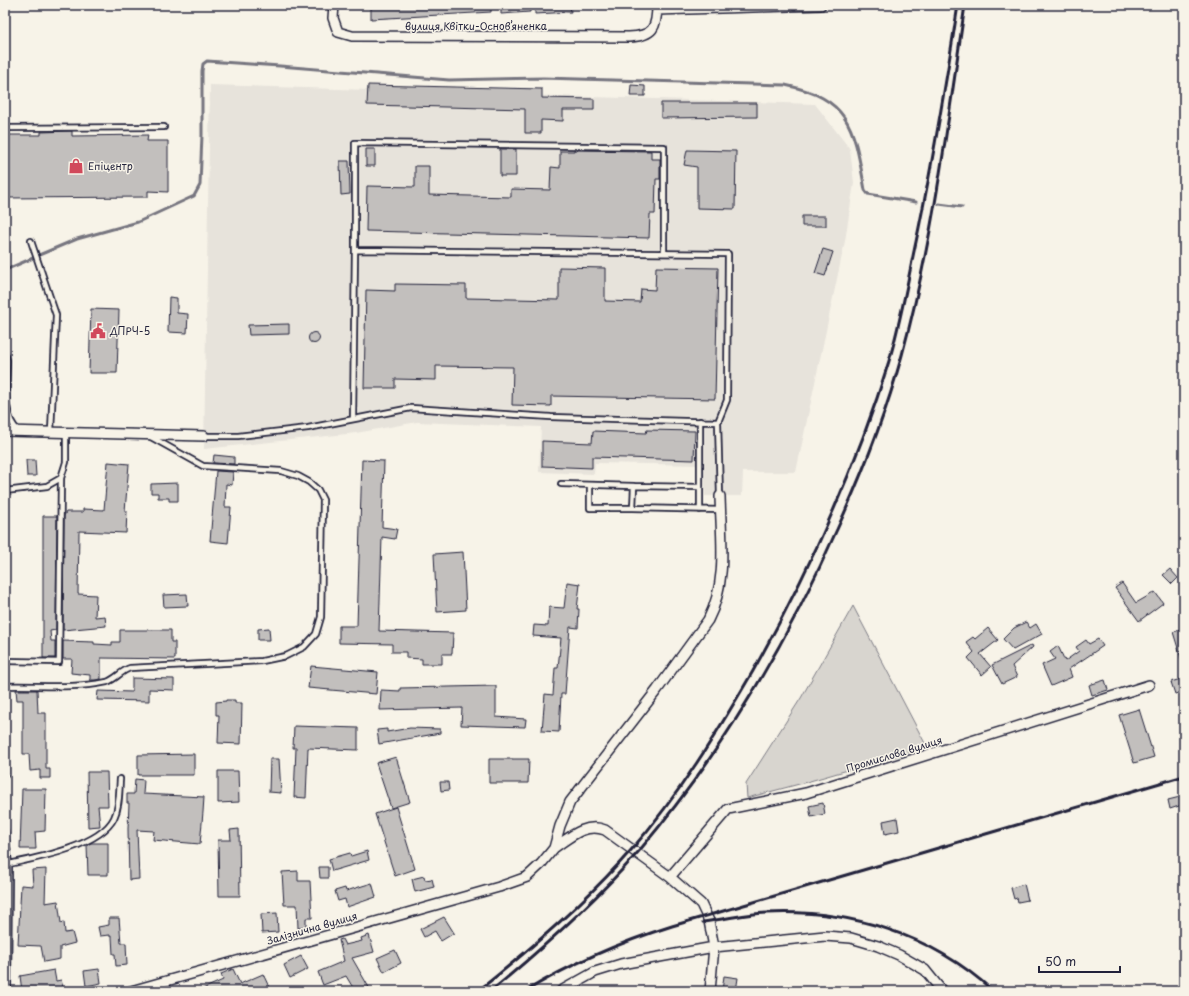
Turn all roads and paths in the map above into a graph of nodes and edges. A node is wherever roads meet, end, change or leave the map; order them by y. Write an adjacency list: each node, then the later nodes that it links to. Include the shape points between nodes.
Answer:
1 (334, 5): 3 (street, вулиця Квітки-Основʼяненка, via 333,18 338,32 352,36 641,36 651,31 656,20)
2 (821, 5): 3 (street)
3 (657, 7)
4 (164, 127): 5 (lane)
5 (5, 128)
6 (31, 241): 16 (lane, via 56,315)
7 (355, 250): 8 (lane); 8 (lane, via 355,143 379,143 664,147); 11 (lane)
8 (664, 253): 13 (lane, via 728,254 727,400)
9 (5, 353): 10 (lane)
10 (6, 416): 15 (lane)
11 (352, 418): 12 (lane, via 411,408 551,417); 19 (lane, via 308,428 238,436)
12 (700, 421): 13 (lane); 24 (lane)
13 (718, 422): 26 (lane)
14 (5, 431): 15 (street)
15 (21, 432): 16 (street)
16 (51, 432): 17 (street)
17 (66, 433): 18 (street); 20 (lane, via 66,462)
18 (145, 434): 19 (street); 32 (lane, via 203,466 281,471 309,482 318,490 323,500 321,617 316,634 304,647 286,656 262,661 130,668 110,680 85,685)
19 (204, 436)
20 (61, 478): 25 (lane, via 47,486); 30 (lane, via 60,662)
21 (561, 484): 22 (lane)
22 (590, 485): 23 (lane); 27 (lane, via 590,508)
23 (634, 486): 24 (lane); 27 (lane)
24 (700, 487): 28 (lane)
25 (5, 491)
26 (720, 496): 29 (street)
27 (634, 508): 28 (lane)
28 (700, 510): 29 (lane)
29 (720, 510): 37 (street, via 722,575 711,614 657,690 570,802)
30 (5, 661)
31 (1149, 685): 39 (street, Промислова вулиця, via 806,793 728,809)
32 (5, 686)
33 (5, 737): 34 (lane)
34 (5, 774)
35 (120, 779): 38 (lane, via 114,819 96,836 50,856)
36 (5, 831): 38 (lane)
37 (554, 848): 39 (street, via 585,829 602,828); 42 (street, Залізнична вулиця, via 527,877 499,887)
38 (9, 864): 41 (lane)
39 (670, 877): 40 (street, via 702,904 709,921)
40 (714, 947): 43 (street, via 606,968); 44 (street); 45 (street, via 826,936 851,938 878,946 926,970)
41 (8, 991)
42 (131, 991)
43 (561, 991)
44 (710, 991)
45 (942, 991)

